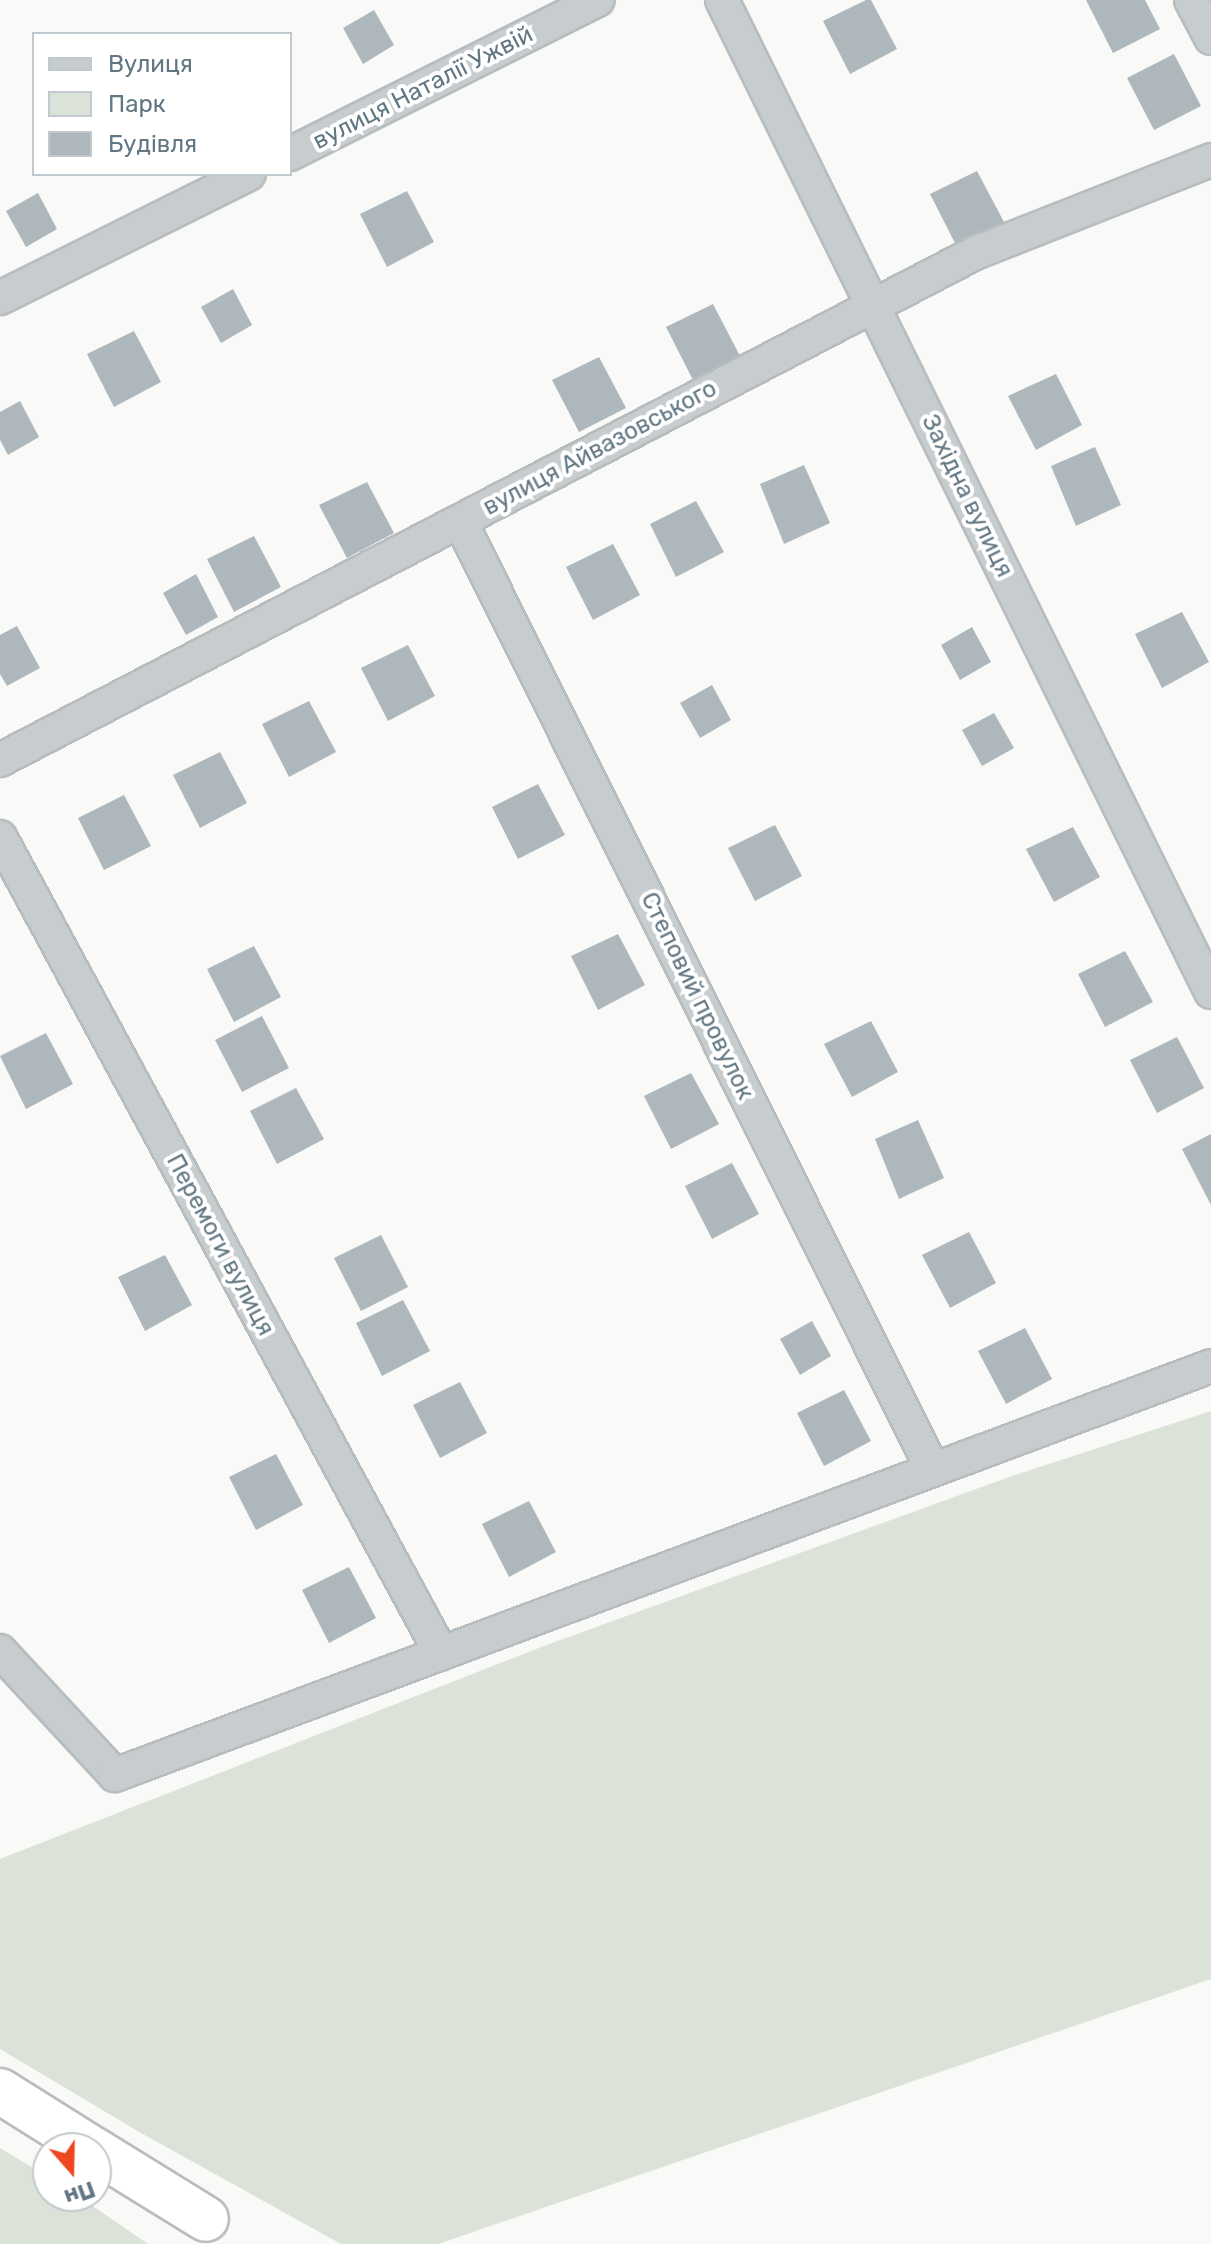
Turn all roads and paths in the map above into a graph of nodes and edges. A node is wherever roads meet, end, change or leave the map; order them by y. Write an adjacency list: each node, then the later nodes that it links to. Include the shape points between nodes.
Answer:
1 (598, 0): 5 (street, вулиця Наталії Ужвій)
2 (722, 0): 9 (street, Західна вулиця)
3 (1191, 0): 4 (street)
4 (1211, 38)
5 (292, 153)
6 (1211, 160): 9 (street, вулиця Айвазовського, via 975,253)
7 (245, 176): 8 (street)
8 (0, 298)
9 (873, 306): 10 (street, вулиця Айвазовського); 13 (street, Західна вулиця)
10 (460, 521): 11 (street, вулиця Айвазовського); 15 (street, Степовий провулок)
11 (0, 760)
12 (0, 837): 17 (street, Перемоги вулиця)
13 (1211, 992)
14 (1211, 1366): 15 (street)
15 (933, 1470): 17 (street)
16 (0, 1651): 17 (street, via 115,1775)
17 (441, 1653)
18 (0, 2091): 19 (highway)
19 (65, 2132)
20 (112, 2161): 21 (highway)
21 (206, 2219)

